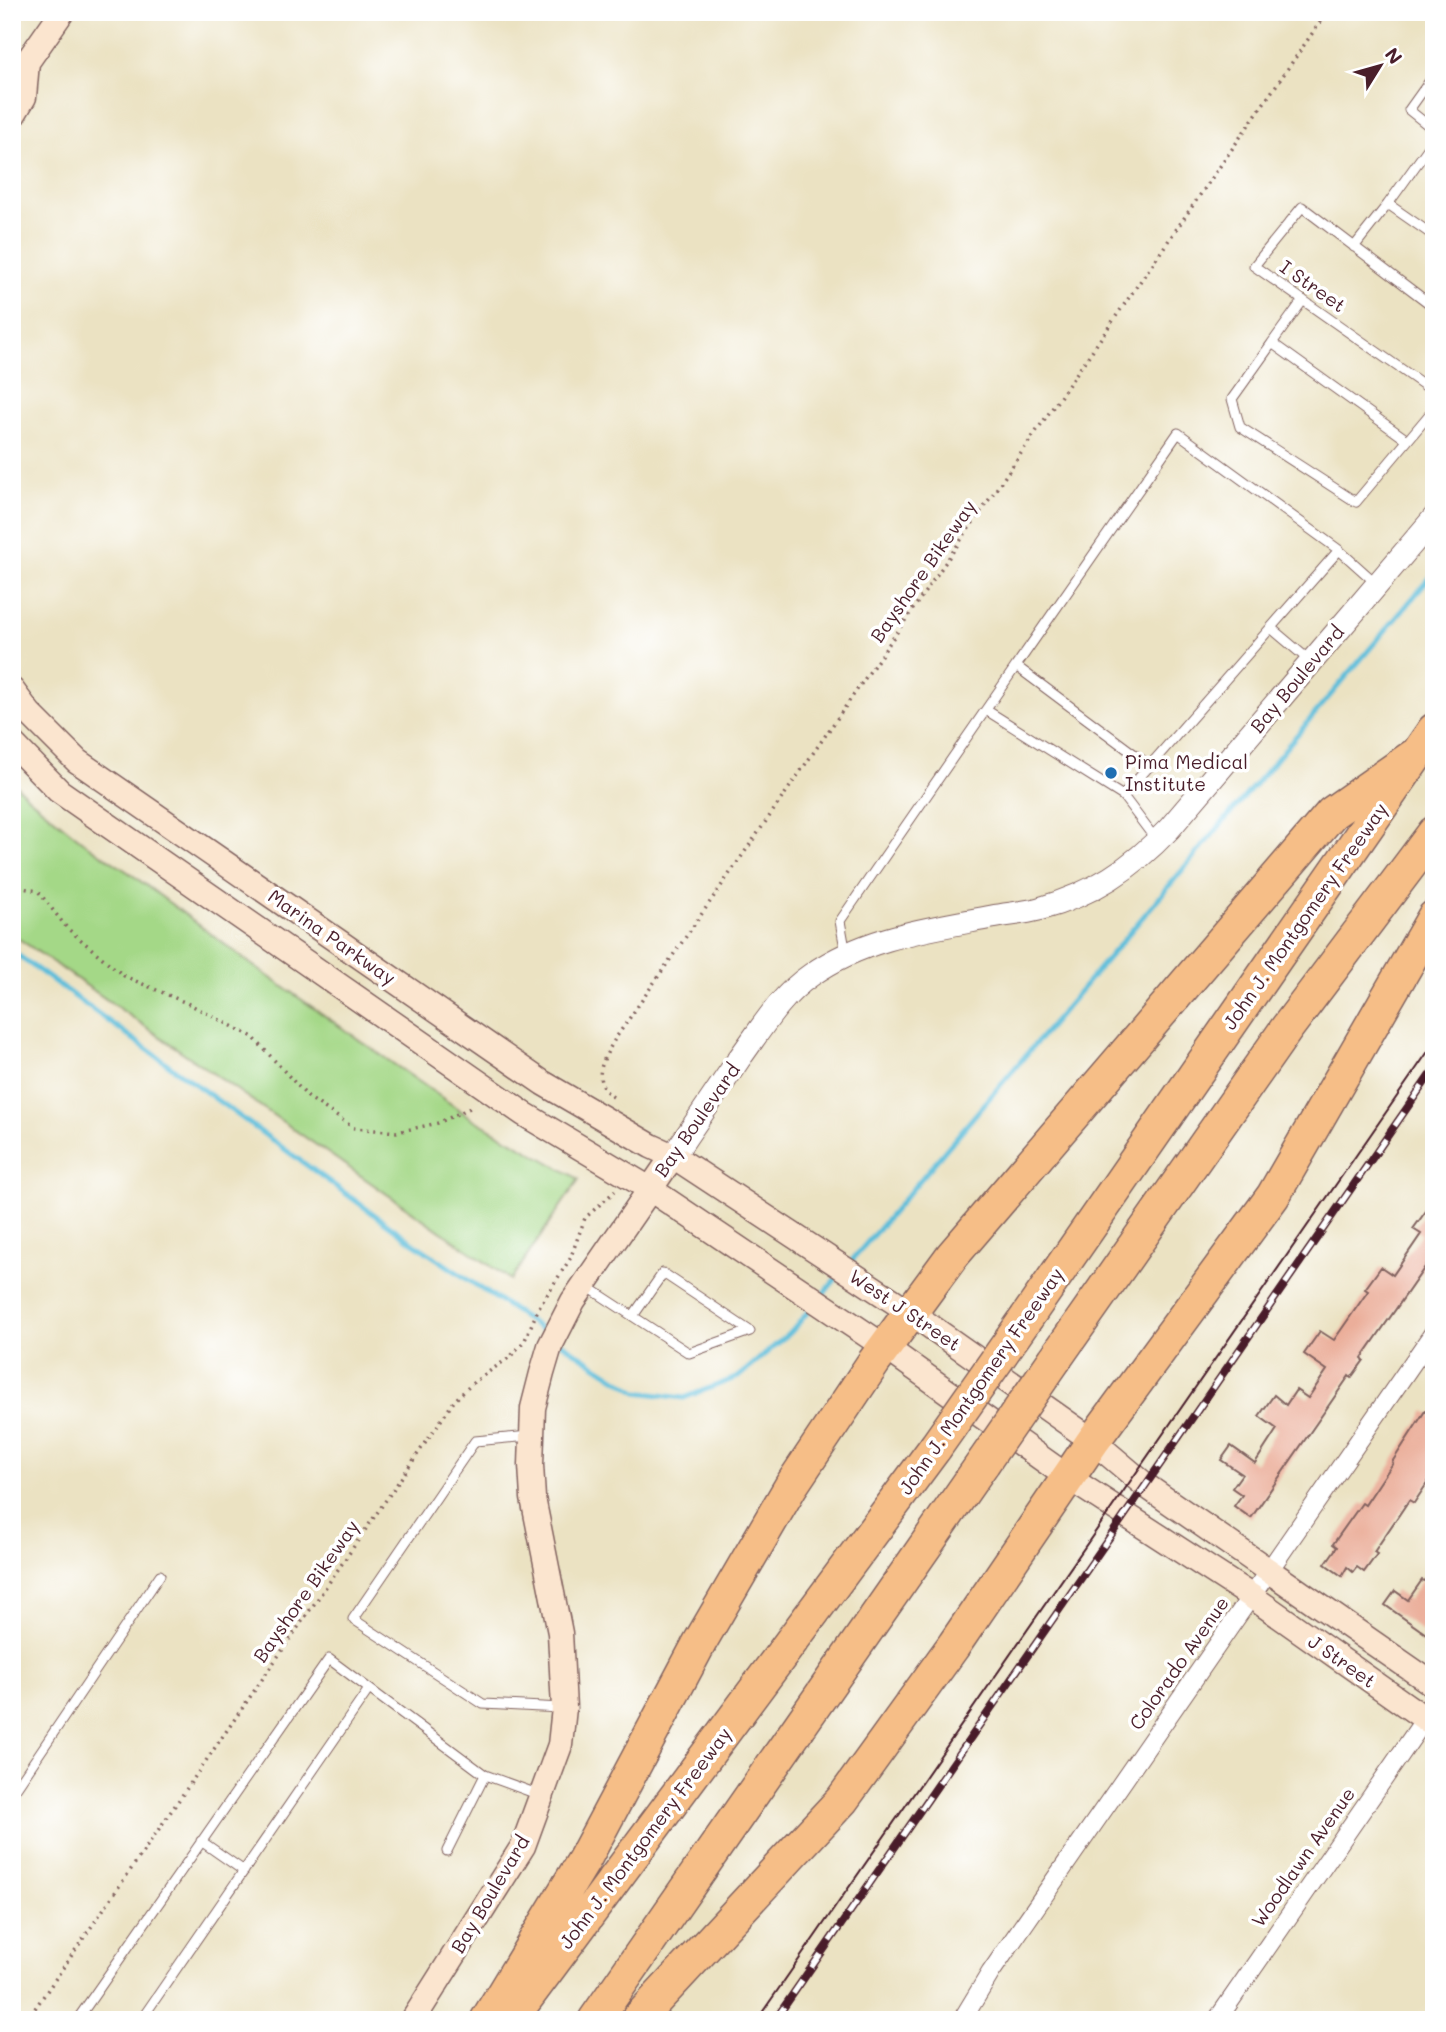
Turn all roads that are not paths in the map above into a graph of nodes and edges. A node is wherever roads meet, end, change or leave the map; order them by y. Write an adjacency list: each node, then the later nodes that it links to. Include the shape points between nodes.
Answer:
1 (62, 12): 2 (main road)
2 (20, 65): 4 (main road, via 24,97)
3 (1434, 75): 5 (lane, via 1409,110)
4 (12, 117)
5 (1434, 130)
6 (1434, 139): 7 (lane)
7 (1388, 204): 8 (lane); 9 (lane)
8 (1434, 236)
9 (1354, 247): 10 (lane, I Street, via 1302,207 1254,266); 11 (lane)
10 (1303, 300): 12 (lane); 13 (lane, I Street)
11 (1434, 307)
12 (1272, 343): 15 (lane); 15 (lane, via 1233,399 1240,427 1356,502)
13 (1434, 392)
14 (1434, 408): 15 (lane)
15 (1407, 440)
16 (1434, 518): 18 (street, Bay Boulevard)
17 (1339, 550): 18 (lane); 19 (lane); 21 (lane, via 1178,433)
18 (1377, 585): 20 (street, Bay Boulevard)
19 (1271, 628): 20 (lane); 26 (lane)
20 (1311, 662): 29 (street, Bay Boulevard)
21 (1016, 666): 23 (lane); 26 (lane)
22 (12, 690): 32 (main road, Marina Parkway, via 77,761 543,1083)
23 (986, 710): 27 (lane); 31 (lane, via 840,921)
24 (1426, 742): 35 (highway, via 1332,813 952,1256); 59 (highway, John J. Montgomery Freeway, bridge, via 935,1447)
25 (12, 743): 33 (main road, Marina Parkway, via 59,792 524,1114)
26 (1150, 766): 27 (lane)
27 (1123, 796): 29 (lane)
28 (1434, 834): 60 (highway, bridge, via 1287,1028)
29 (1157, 842): 31 (street, Bay Boulevard, via 1117,875 1078,896 1038,909 915,931)
30 (1434, 917): 40 (highway, via 1273,1196)
31 (846, 954): 32 (street, Bay Boulevard, via 810,975 779,1002)
32 (673, 1156): 33 (main road, Bay Boulevard); 35 (main road, West J Street)
33 (650, 1189): 34 (main road, Bay Boulevard); 38 (main road)
34 (583, 1284): 36 (lane); 39 (main road, Bay Boulevard, via 550,1346 533,1408)
35 (910, 1312): 38 (highway); 40 (main road, West J Street)
36 (633, 1316): 36 (lane, via 689,1353 750,1331 663,1273)
37 (1434, 1332): 42 (street, Colorado Avenue)
38 (885, 1347): 41 (main road); 58 (highway, via 784,1498 699,1642 584,1860)
39 (531, 1436): 47 (main road, Bay Boulevard, via 533,1498 559,1633); 47 (lane, via 475,1441 353,1619 482,1704)
40 (1093, 1441): 41 (highway); 42 (main road, West J Street, via 1145,1485)
41 (1069, 1478): 44 (main road); 61 (highway, via 842,1800)
42 (1268, 1570): 44 (street, Colorado Avenue); 45 (main road, J Street)
43 (160, 1575): 50 (lane)
44 (1251, 1596): 48 (main road, J Street); 62 (street, Colorado Avenue)
45 (1434, 1685)
46 (369, 1689): 49 (lane); 52 (lane, via 329,1660); 54 (lane)
47 (564, 1708): 51 (main road, Bay Boulevard, via 560,1745)
48 (1429, 1722): 63 (street, Woodlawn Avenue)
49 (485, 1776): 51 (lane); 53 (lane)
50 (12, 1794)
51 (541, 1796): 57 (main road, Bay Boulevard, via 523,1846)
52 (201, 1841): 54 (lane); 55 (lane)
53 (447, 1851)
54 (244, 1871): 56 (lane)
55 (77, 2020)
56 (141, 2020)
57 (413, 2020)
58 (487, 2020)
59 (510, 2020)
60 (595, 2020)
61 (637, 2020)
62 (962, 2020)
63 (1217, 2020)

